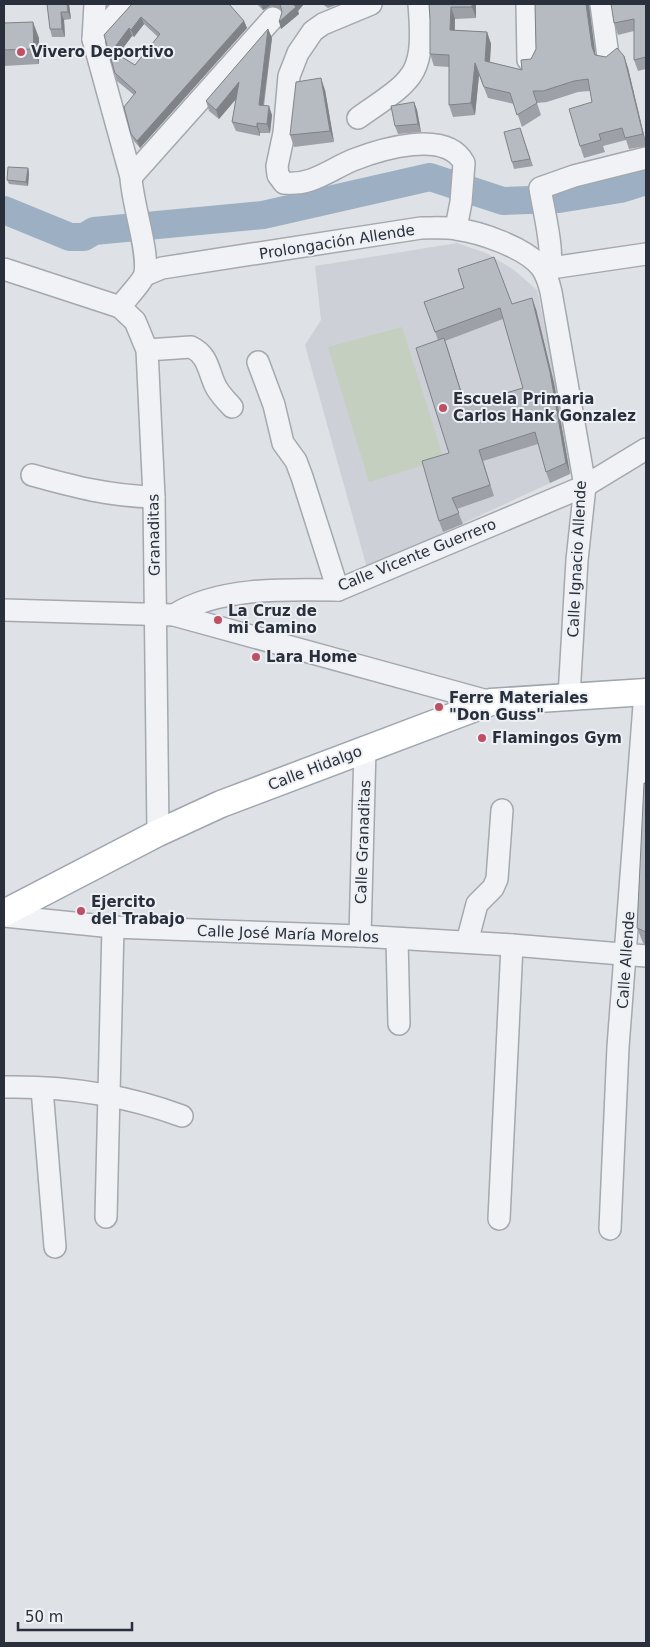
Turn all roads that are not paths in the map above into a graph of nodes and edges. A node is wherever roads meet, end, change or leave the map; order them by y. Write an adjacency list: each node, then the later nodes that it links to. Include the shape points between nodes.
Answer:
1 (95, 4): 8 (street)
2 (125, 4): 8 (street)
3 (371, 4): 14 (street, via 323,24 312,31 301,48 289,76 277,166 280,179 284,183 307,182 352,161 411,144 438,145 453,150 464,163)
4 (419, 4): 11 (street, via 422,35 414,72 405,84)
5 (527, 4): 10 (street)
6 (601, 4): 9 (street)
7 (273, 18): 13 (street)
8 (93, 39): 13 (street)
9 (608, 56)
10 (528, 60)
11 (358, 118)
12 (646, 158): 18 (street, Calle Ignacio Allende, via 540,188)
13 (131, 177): 16 (street)
14 (456, 228): 16 (street, Prolongación Allende, via 372,234 202,264 157,269); 18 (street, Prolongación Allende, via 490,237 530,257)
15 (646, 254): 18 (street)
16 (145, 265): 19 (street)
17 (4, 269): 19 (street)
18 (549, 272): 25 (street, Calle Ignacio Allende)
19 (120, 307): 20 (street, Granaditas, via 135,321)
20 (147, 350): 22 (street, via 191,347 197,350 208,364 215,385); 26 (street, Granaditas)
21 (258, 362): 27 (street, via 283,442 296,461 302,478)
22 (232, 407)
23 (646, 449): 25 (street, Calle Vicente Guerrero)
24 (32, 475): 26 (street, via 87,491)
25 (585, 486): 27 (street, Calle Vicente Guerrero); 31 (street, Calle Ignacio Allende, via 577,560)
26 (154, 497): 29 (street, Granaditas)
27 (338, 590): 29 (street, Calle Vicente Guerrero, via 300,589 217,597)
28 (4, 610): 29 (street)
29 (165, 614): 32 (street); 35 (street, Granaditas)
30 (646, 692): 31 (main road, Calle Hidalgo); 42 (street, Calle Allende, via 635,809)
31 (570, 696): 32 (main road, Calle Hidalgo)
32 (491, 702): 33 (main road, Calle Hidalgo)
33 (365, 748): 35 (main road, Calle Hidalgo, via 221,804); 38 (street, Calle Granaditas)
34 (502, 810): 40 (street, via 497,879 477,904)
35 (158, 833): 36 (main road, Calle Hidalgo)
36 (4, 914): 37 (street, Calle José María Morelos)
37 (113, 927): 38 (street, Calle José María Morelos); 46 (street)
38 (360, 936): 39 (street, Calle José María Morelos)
39 (397, 939): 40 (street, Calle José María Morelos); 43 (street)
40 (467, 942): 41 (street, Calle José María Morelos)
41 (512, 945): 42 (street, Calle José María Morelos); 49 (street)
42 (637, 956): 50 (street, Calle Allende, via 618,1047)
43 (399, 1024)
44 (4, 1087): 45 (street)
45 (42, 1089): 46 (street); 51 (street)
46 (110, 1096): 47 (street, via 149,1104); 48 (street)
47 (182, 1116)
48 (106, 1217)
49 (499, 1219)
50 (610, 1229)
51 (55, 1247)

